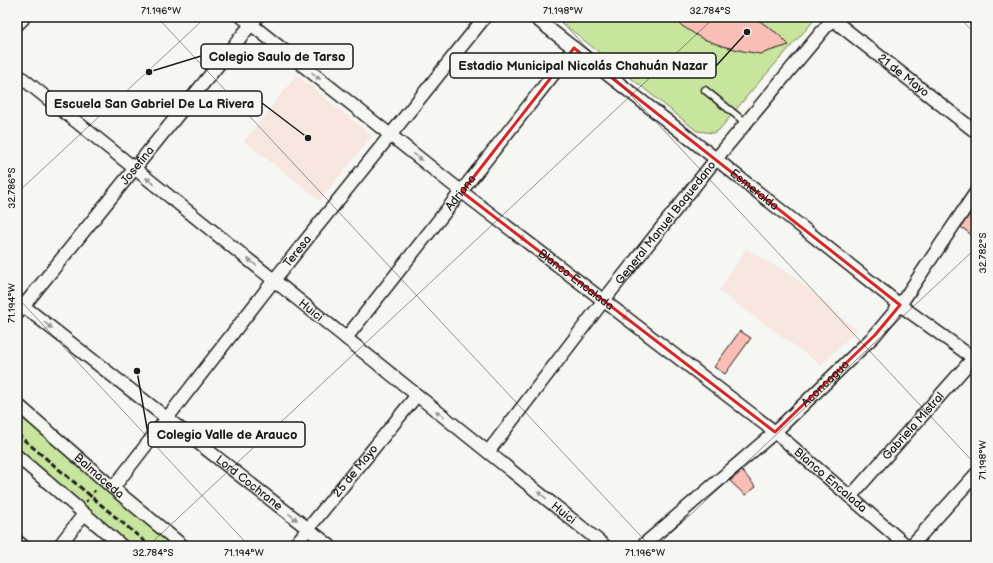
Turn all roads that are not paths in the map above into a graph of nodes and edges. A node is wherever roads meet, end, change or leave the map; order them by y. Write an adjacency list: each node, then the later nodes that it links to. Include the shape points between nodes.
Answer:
1 (20, 17): 5 (main road)
2 (485, 17): 12 (street, Teresa)
3 (534, 17): 7 (street, Esmeralda)
4 (833, 18): 10 (street, General Manuel Baquedano); 11 (street, 21 de Mayo)
5 (17, 20)
6 (250, 20): 12 (street, Blanco Encalada, one-way to 12); 14 (street, Josefina)
7 (574, 48): 13 (street, Esmeralda); 15 (street, Adriana)
8 (17, 74): 14 (street, Huici)
9 (705, 90): 10 (lane)
10 (746, 123): 13 (street, General Manuel Baquedano)
11 (976, 132)
12 (390, 135): 15 (street, Blanco Encalada, one-way to 15); 17 (street, Teresa)
13 (716, 159): 18 (street, General Manuel Baquedano); 19 (street, Esmeralda)
14 (135, 168): 17 (street, Huici, one-way to 14); 20 (street, Josefina)
15 (462, 192): 18 (street, Blanco Encalada, one-way to 18); 21 (street, Adriana)
16 (976, 192): 19 (street, Aconcagua)
17 (274, 280): 21 (street, Huici); 25 (street, Teresa)
18 (604, 300): 26 (street, Blanco Encalada, one-way to 26); 27 (street, General Manuel Baquedano)
19 (900, 305): 22 (street, Esmeralda); 26 (street, Aconcagua, via 875,335)
20 (19, 307): 25 (street, Lord Cochrane, one-way to 25)
21 (346, 338): 23 (street, Huici)
22 (975, 357): 31 (street, Gabriela Mistral)
23 (417, 395): 27 (street, Huici, one-way to 23); 33 (street, 25 de Mayo)
24 (17, 404): 30 (street, Balmaceda)
25 (168, 418): 30 (street, Teresa); 33 (street, Lord Cochrane, one-way to 33)
26 (775, 432): 31 (street, Blanco Encalada); 42 (street, Aconcagua)
27 (488, 452): 41 (street, Huici, one-way to 27)
28 (17, 456): 32 (street)
29 (976, 474): 44 (street)
30 (113, 488): 38 (street, Balmaceda)
31 (850, 497): 43 (street, Blanco Encalada)
32 (84, 514): 36 (street); 37 (street)
33 (309, 529): 39 (street, 25 de Mayo); 40 (street, Lord Cochrane)
34 (17, 541): 35 (street)
35 (23, 546)
36 (59, 546)
37 (122, 546)
38 (183, 546)
39 (294, 546)
40 (330, 546)
41 (605, 546)
42 (642, 546)
43 (907, 546)
44 (911, 546)

